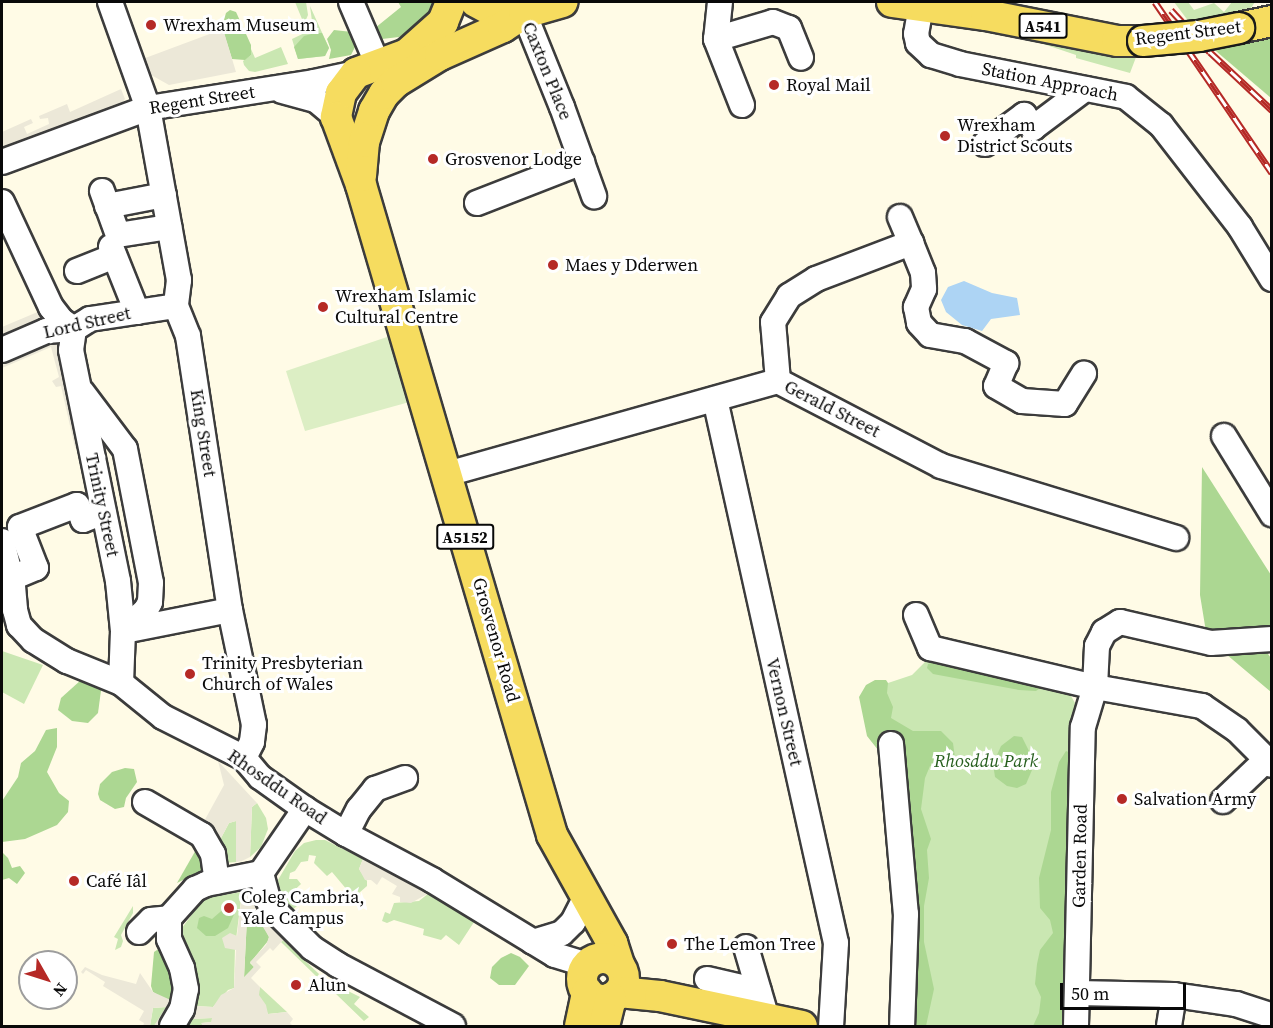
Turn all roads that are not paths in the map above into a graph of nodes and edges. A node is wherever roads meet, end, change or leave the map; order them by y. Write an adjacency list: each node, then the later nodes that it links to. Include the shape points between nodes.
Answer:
1 (110, 2): 19 (street, King Street)
2 (351, 2): 15 (street)
3 (452, 2): 12 (main road, via 443,22)
4 (476, 2): 9 (main road, via 493,11)
5 (562, 2): 9 (main road, A5152)
6 (720, 2): 11 (street)
7 (907, 3): 8 (main road, Regent Street / A541); 17 (street, Station Approach, via 918,43 931,55)
8 (987, 8): 10 (main road, Regent Street / A541, bridge, via 1117,40 1199,36)
9 (524, 14): 13 (main road, A5152); 23 (street, Caxton Place)
10 (1272, 21)
11 (716, 39): 14 (street, via 773,22 789,28); 18 (street)
12 (407, 54): 13 (main road); 15 (main road, Regent Street)
13 (440, 55): 20 (main road, Grosvenor Road / A5152, via 384,94)
14 (801, 58)
15 (345, 86): 16 (street, Regent Street); 16 (street, Grosvenor Road, via 316,100); 20 (street, Grosvenor Road, via 358,114); 24 (main road, Grosvenor Road / A5152)
16 (271, 89): 19 (street, Regent Street)
17 (1085, 89): 21 (street, via 1033,128 1024,115); 34 (street, Station Approach, via 1126,97 1161,124 1240,226)
18 (742, 105)
19 (148, 108): 22 (street, Regent Street); 25 (street, King Street)
20 (364, 142): 24 (main road, Grosvenor Road / A5152)
21 (986, 144)
22 (2, 162)
23 (582, 162): 26 (street, Caxton Place); 28 (street)
24 (361, 185): 44 (main road, Grosvenor Road / A5152)
25 (164, 195): 30 (street, King Street); 30 (street, via 104,199 118,235)
26 (594, 196)
27 (2, 202): 32 (street)
28 (477, 202)
29 (900, 217): 31 (street)
30 (170, 227): 35 (street, King Street, via 179,280)
31 (911, 243): 39 (street, via 923,273 924,289 916,307 919,323 930,335 965,341 1006,363 996,386 1022,401 1065,404); 40 (street, via 816,279 789,296 773,322)
32 (12, 250): 37 (street, via 55,314)
33 (77, 271): 36 (street, via 113,251)
34 (1272, 279)
35 (176, 306): 36 (street, Lord Street); 51 (street, King Street, via 188,336)
36 (137, 312): 37 (street, Lord Street, via 90,319)
37 (74, 329): 38 (street, Lord Street, via 46,331); 41 (street, Trinity Street, via 70,350)
38 (2, 350)
39 (1084, 372)
40 (778, 381): 42 (street, Gerald Street); 47 (street, Gerald Street, via 941,465)
41 (80, 391): 45 (street, Trinity Street); 53 (street, via 125,449 152,583 146,610)
42 (715, 399): 44 (street, Gerald Street); 83 (street, Vernon Street, via 836,943)
43 (1224, 436): 46 (street)
44 (447, 474): 67 (main road, Grosvenor Road / A5152, via 552,834)
45 (104, 512): 49 (street, via 83,520 77,505 20,527 36,568); 53 (street, Trinity Street)
46 (1272, 514)
47 (1176, 538)
48 (2, 541): 49 (street)
49 (12, 578): 50 (street)
50 (8, 610): 55 (street, Rhosddu Road, via 48,650)
51 (230, 610): 53 (street); 58 (street, King Street, via 254,725 252,742)
52 (916, 615): 56 (street, via 930,648)
53 (123, 631): 55 (street, Trinity Street)
54 (1272, 639): 56 (street, Garden Road, via 1211,643 1120,622 1104,632 1097,646)
55 (121, 683): 58 (street, Rhosddu Road, via 163,717)
56 (1095, 687): 59 (street, via 1202,706 1237,730); 75 (street, Garden Road, via 1083,727)
57 (891, 744): 84 (street, via 906,914)
58 (244, 758): 63 (street, Rhosddu Road, via 260,777)
59 (1269, 762): 62 (street)
60 (405, 778): 64 (street, via 375,789)
61 (145, 802): 66 (street, via 202,834 213,854)
62 (1224, 802)
63 (305, 809): 64 (street, Rhosddu Road); 65 (street)
64 (346, 834): 70 (street, Rhosddu Road, via 432,880)
65 (261, 873): 66 (street); 80 (street, via 275,911 312,948)
66 (217, 882): 68 (street, via 195,889)
67 (581, 894): 70 (street, via 573,922 562,933); 73 (main road, Grosvenor Road / A5152, via 612,944)
68 (169, 918): 69 (street, via 151,920); 79 (street, via 169,939 186,989 182,1009)
69 (139, 932)
70 (532, 942): 73 (street, Rhosddu Road)
71 (746, 946): 74 (street)
72 (707, 979): 74 (street)
73 (603, 984): 78 (main road, Rhosddu Road); 81 (main road)
74 (759, 991): 78 (street)
75 (1077, 993): 76 (street); 85 (street, Garden Road)
76 (1174, 995): 77 (street, via 1236,1004); 86 (street)
77 (1272, 1016)
78 (768, 1019): 82 (main road, Rhosddu Road)
79 (172, 1026)
80 (453, 1026)
81 (580, 1026)
82 (802, 1026)
83 (831, 1026)
84 (902, 1026)
85 (1076, 1026)
86 (1169, 1026)

